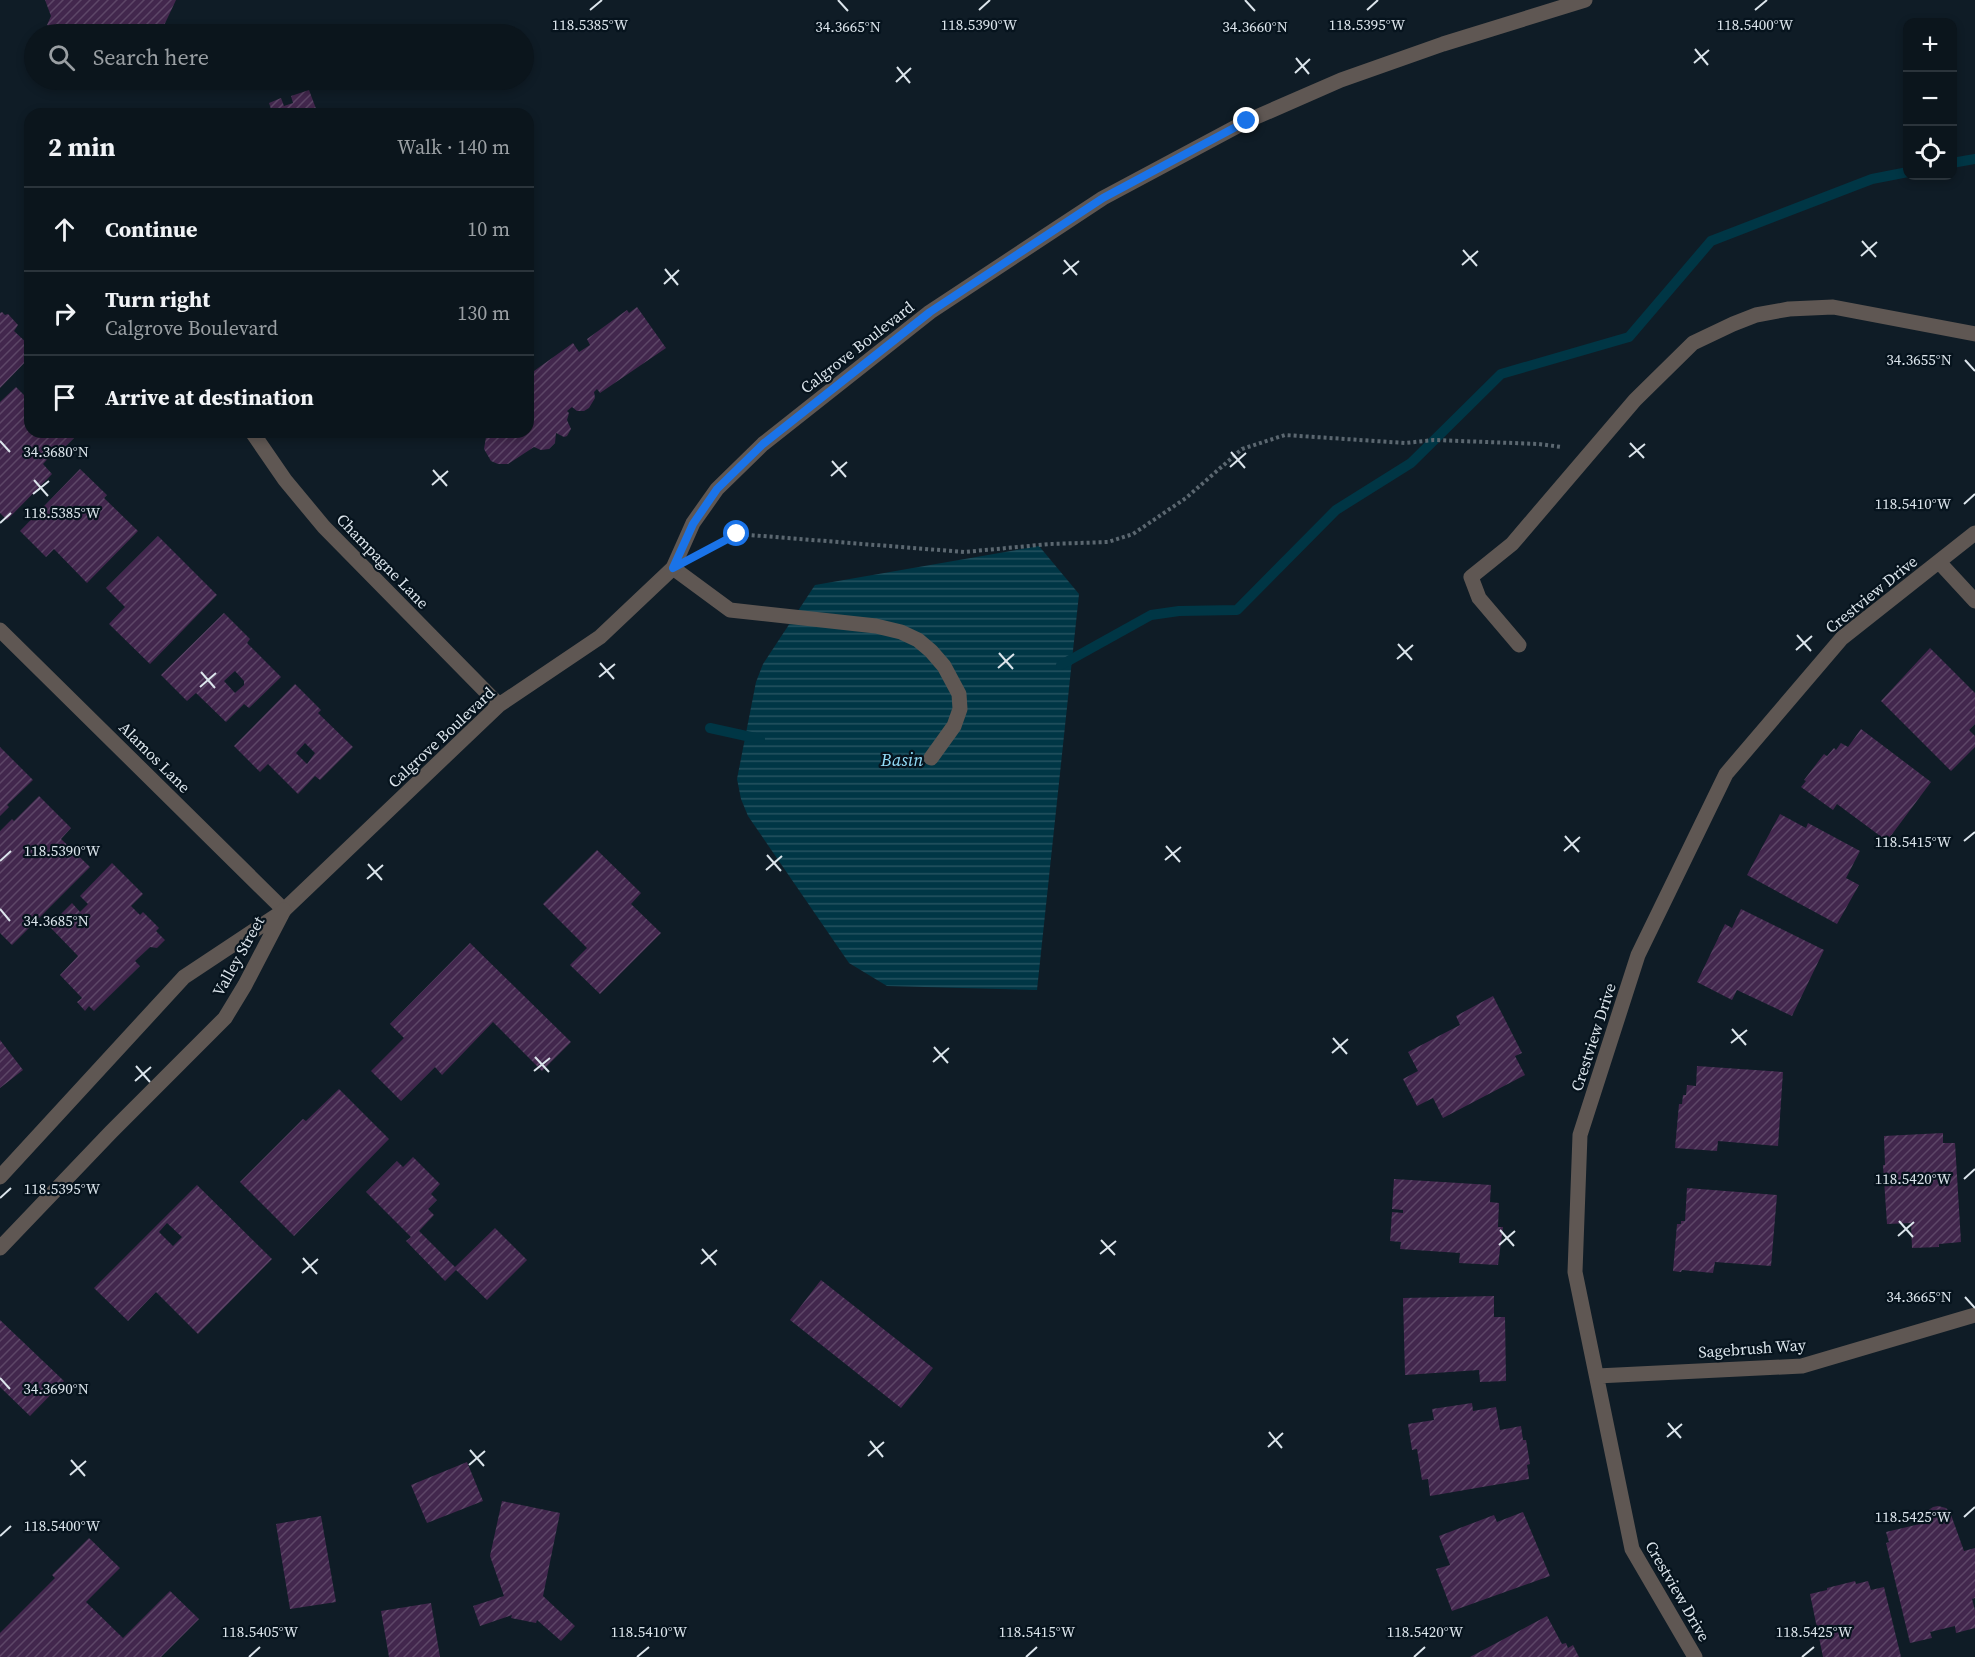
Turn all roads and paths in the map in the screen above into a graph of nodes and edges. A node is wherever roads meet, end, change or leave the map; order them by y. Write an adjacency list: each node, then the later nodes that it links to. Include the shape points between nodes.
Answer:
1 (1585, 0): 7 (street, Calgrove Boulevard, via 1341,80 1247,121 1103,198 930,312 763,444 717,489 693,524)
2 (1975, 334): 4 (street, via 1833,307 1756,315 1693,343 1635,400)
3 (256, 438): 11 (street, Champagne Lane, via 324,527)
4 (1592, 452): 7 (path, via 1539,444 1434,440 1405,443 1285,435 1242,449 1186,498 1133,534 1108,542 964,552 737,534); 10 (street, via 1512,544 1471,577 1479,598)
5 (1975, 532): 6 (street, Crestview Drive)
6 (1939, 562): 8 (street); 17 (street, Crestview Drive, via 1842,638 1726,774 1638,955 1580,1135 1575,1272)
7 (673, 568): 11 (street, Calgrove Boulevard, via 600,637); 12 (street, via 730,610 876,626 918,640 944,666 959,694 960,710 954,726)
8 (1975, 602)
9 (0, 630): 13 (street, Alamos Lane)
10 (1519, 645)
11 (499, 705): 13 (street, Calgrove Boulevard)
12 (932, 758)
13 (284, 910): 14 (street, Valley Street, via 184,978); 15 (street, Valley Street, via 225,1018)
14 (0, 1177)
15 (0, 1248)
16 (1975, 1315): 17 (street, Sagebrush Way, via 1802,1365)
17 (1597, 1376): 18 (street, Crestview Drive, via 1632,1549)
18 (1695, 1657)

